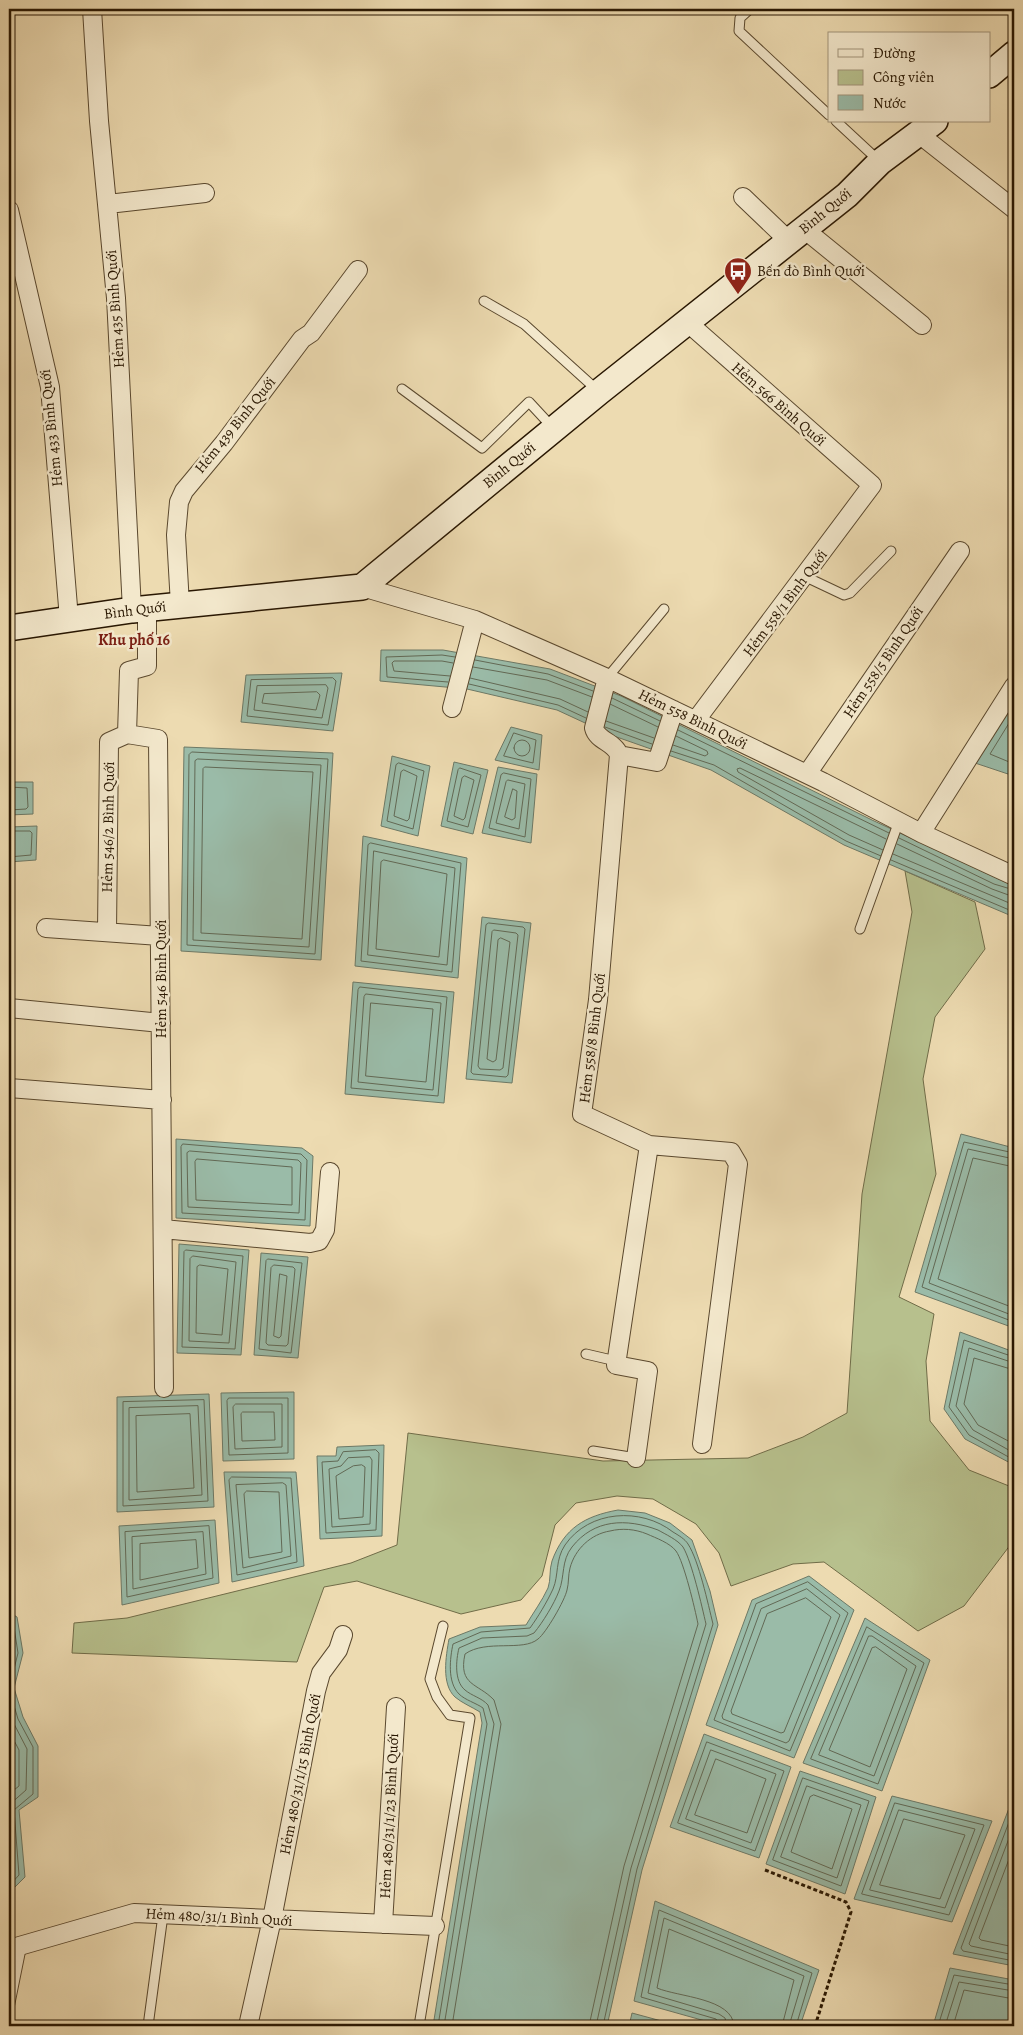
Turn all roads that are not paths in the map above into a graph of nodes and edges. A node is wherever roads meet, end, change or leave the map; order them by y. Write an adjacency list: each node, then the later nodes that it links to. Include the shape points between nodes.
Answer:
1 (92, 9): 11 (street, Hẻm 435 Bình Quới)
2 (750, 9): 5 (lane, via 740,18 739,31)
3 (1014, 54): 4 (main road)
4 (990, 74)
5 (828, 114)
6 (837, 122): 8 (lane)
7 (927, 128): 8 (main road, Bình Quới); 12 (street)
8 (880, 162): 14 (main road, Bình Quới, via 848,195)
9 (205, 193): 11 (street)
10 (743, 198): 14 (street)
11 (108, 204): 28 (street, Hẻm 435 Bình Quới)
12 (1014, 209)
13 (9, 210): 30 (street, Hẻm 433 Bình Quới, via 50,387)
14 (796, 235): 17 (main road, Bình Quới); 18 (street)
15 (358, 270): 27 (street, Hẻm 439 Bình Quới, via 184,491 179,502 176,535)
16 (484, 301): 20 (lane, via 524,324)
17 (686, 322): 20 (main road, Bình Quới); 22 (street, Hẻm 566 Bình Quới)
18 (922, 325)
19 (402, 389): 21 (lane, via 482,448 529,402)
20 (600, 392): 21 (main road, Bình Quới)
21 (554, 429): 26 (main road, Bình Quới)
22 (872, 485): 25 (street, Hẻm 558/1 Bình Quới)
23 (891, 551): 25 (lane, via 850,593 844,595)
24 (960, 551): 40 (street, Hẻm 558/5 Bình Quới)
25 (806, 577): 37 (street, Hẻm 558/1 Bình Quới)
26 (362, 587): 27 (main road, Bình Quới); 31 (street, Hẻm 558 Bình Quới)
27 (180, 605): 28 (main road, Bình Quới)
28 (140, 609): 30 (main road, Bình Quới); 38 (street, via 148,666 128,671)
29 (664, 609): 33 (lane)
30 (69, 619): 32 (main road, Bình Quới)
31 (475, 620): 33 (street, Hẻm 558 Bình Quới); 35 (street)
32 (9, 628)
33 (606, 681): 36 (street, Hẻm 558 Bình Quới); 39 (street, via 595,733 614,747)
34 (1014, 686): 42 (street)
35 (455, 701)
36 (673, 713): 37 (street, Hẻm 558 Bình Quới); 39 (street, via 657,762)
37 (696, 720): 40 (street, Hẻm 558 Bình Quới)
38 (128, 734): 46 (street, Hẻm 546/2 Bình Quới, via 109,742); 47 (street, Hẻm 546 Bình Quới, via 158,739)
39 (619, 755): 52 (street, Hẻm 558/8 Bình Quới, via 598,1000 581,1120)
40 (807, 774): 41 (street, Hẻm 558 Bình Quới)
41 (898, 824): 42 (street, Hẻm 558 Bình Quới); 45 (lane)
42 (921, 833): 43 (street, Hẻm 558 Bình Quới)
43 (1014, 876)
44 (46, 928): 46 (street)
45 (860, 930)
46 (107, 932): 47 (street)
47 (160, 936): 49 (street, Hẻm 546 Bình Quới)
48 (9, 1008): 49 (street)
49 (161, 1023): 51 (street, Hẻm 546 Bình Quới)
50 (9, 1088): 51 (street)
51 (162, 1100): 54 (street, Hẻm 546 Bình Quới)
52 (649, 1145): 56 (street); 58 (street, Hẻm 558/8 Bình Quới, via 732,1152 738,1164)
53 (330, 1172): 54 (street, via 325,1230 319,1241 310,1243)
54 (163, 1229): 57 (street, Hẻm 546 Bình Quới)
55 (586, 1354): 56 (lane)
56 (616, 1361): 60 (street, via 616,1365 648,1371)
57 (164, 1388)
58 (702, 1444)
59 (593, 1451): 60 (lane)
60 (636, 1458)
61 (443, 1626): 67 (lane, via 430,1679 450,1716 470,1718)
62 (343, 1635): 65 (street, Hẻm 480/31/1/15 Bình Quới, via 338,1650 321,1673)
63 (396, 1707): 66 (street, Hẻm 480/31/1/23 Bình Quới)
64 (163, 1915): 65 (street, Hẻm 480/31/1 Bình Quới); 68 (street, Hẻm 480/31/1 Bình Quới, via 134,1913); 70 (lane)
65 (272, 1919): 66 (street, Hẻm 480/31/1 Bình Quới); 71 (street, Hẻm 480/31/1/15 Bình Quới)
66 (383, 1924): 67 (street, Hẻm 480/31/1 Bình Quới)
67 (435, 1926): 72 (lane)
68 (16, 1946): 69 (lane)
69 (9, 2008)
70 (148, 2026)
71 (248, 2026)
72 (419, 2026)

